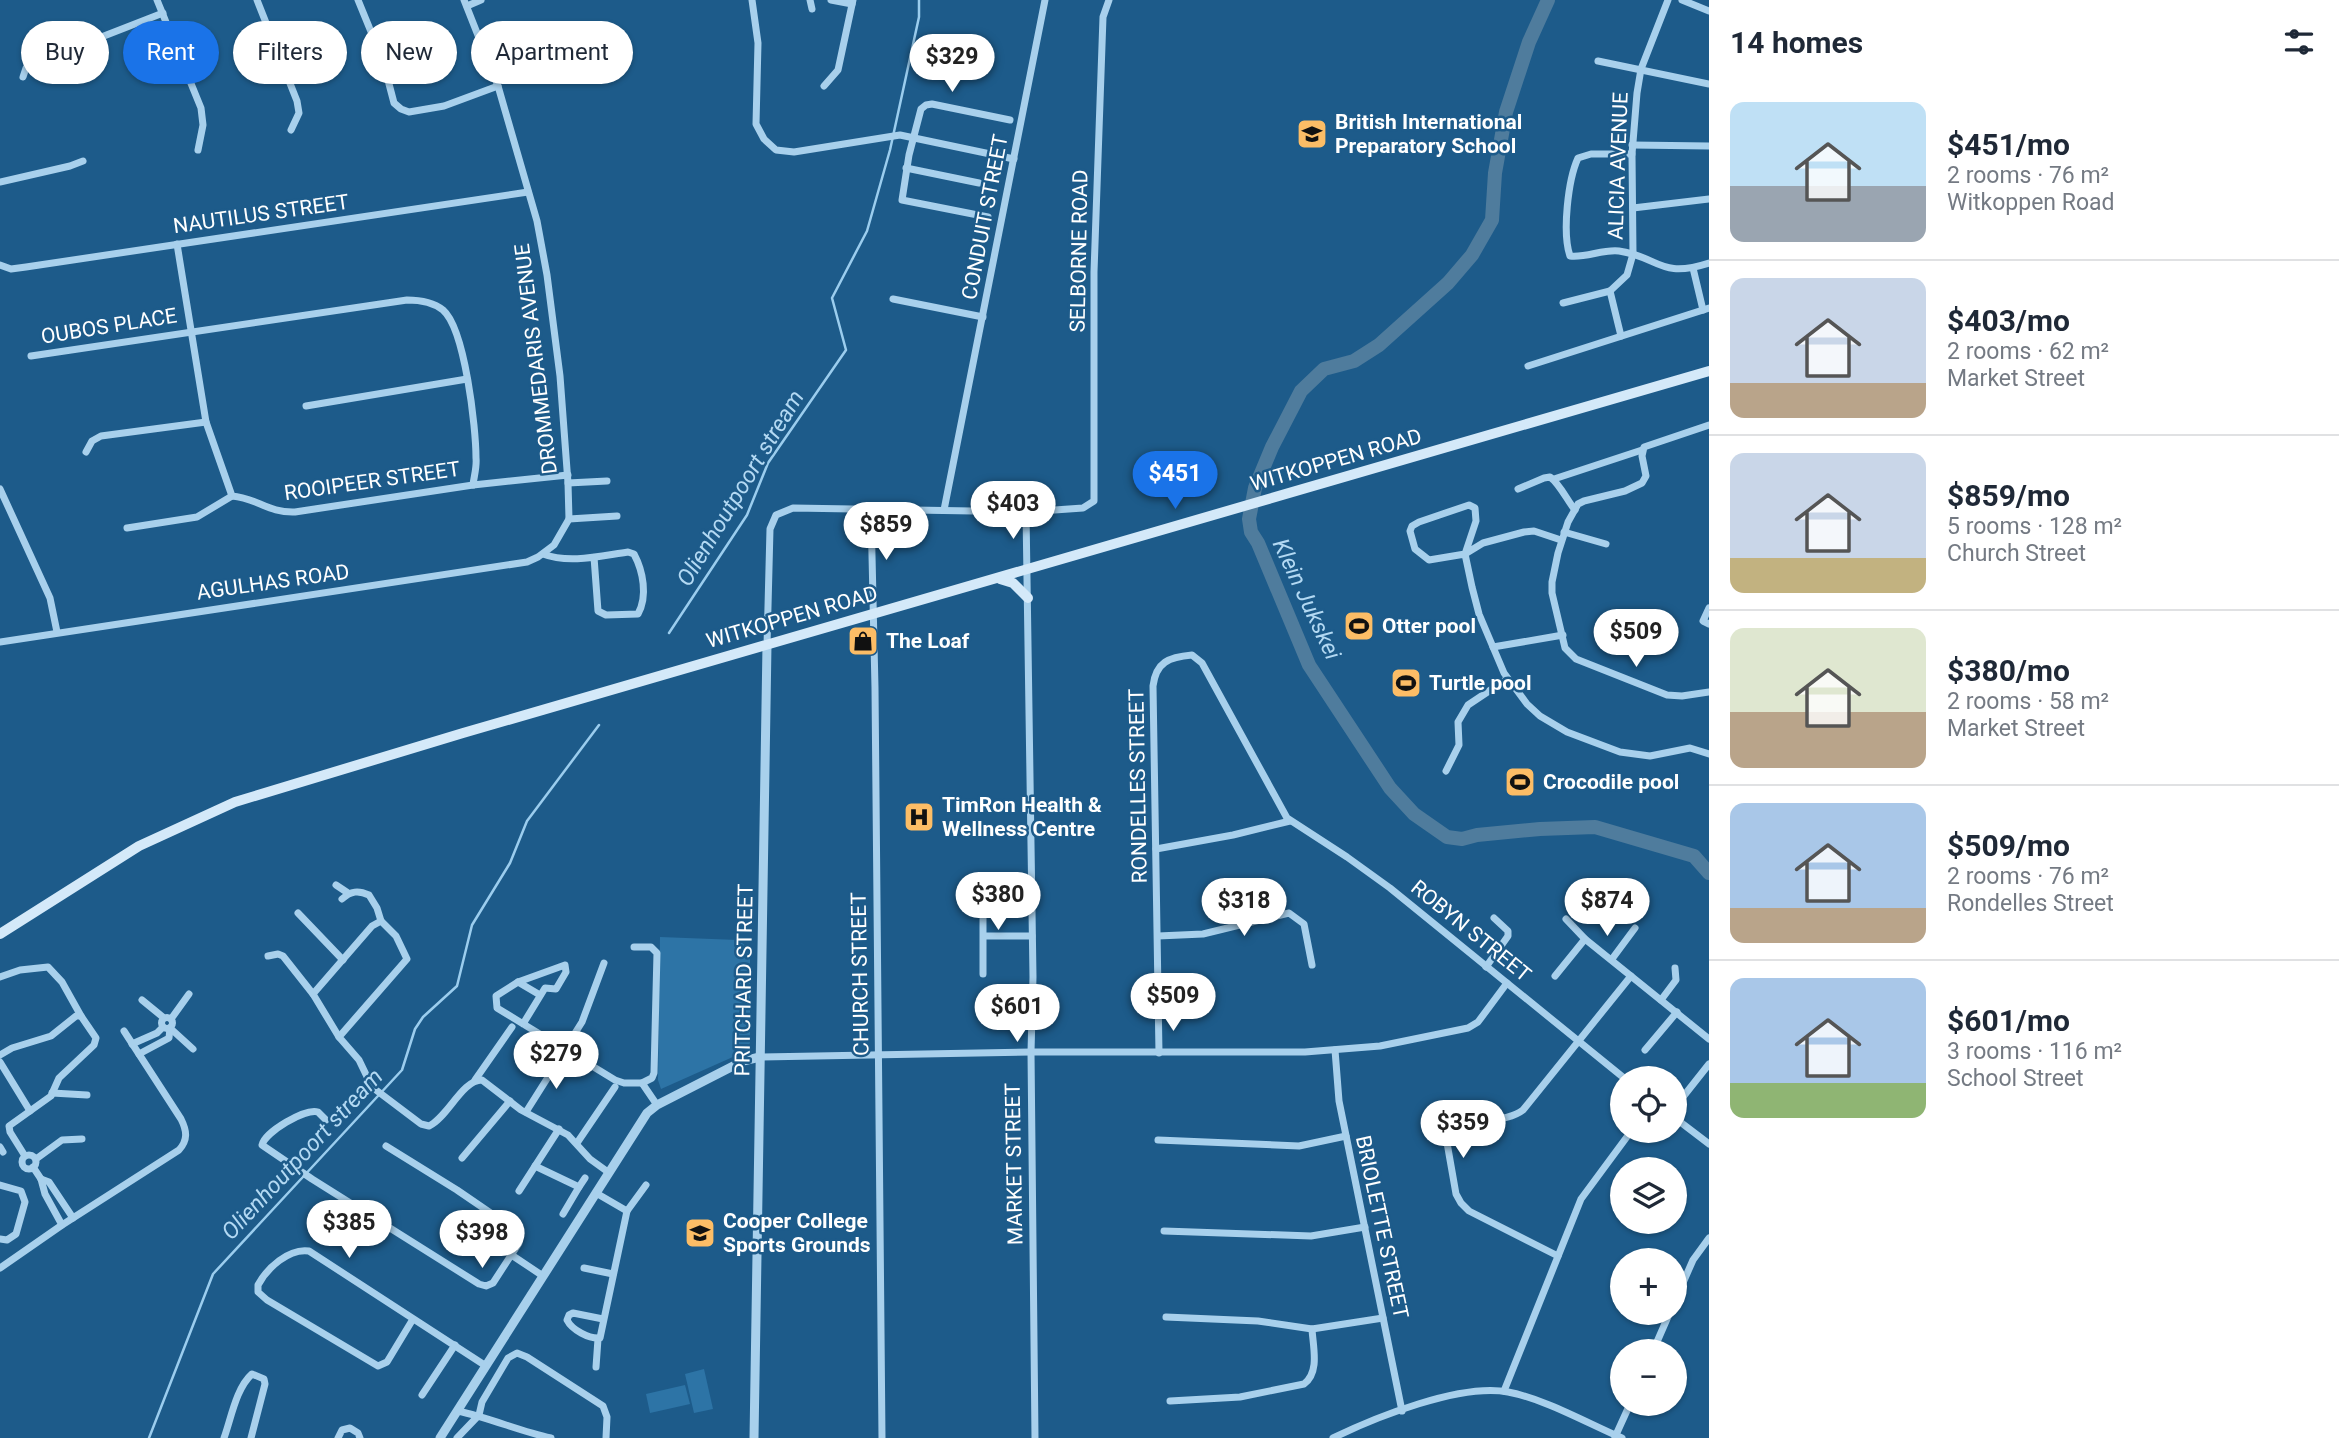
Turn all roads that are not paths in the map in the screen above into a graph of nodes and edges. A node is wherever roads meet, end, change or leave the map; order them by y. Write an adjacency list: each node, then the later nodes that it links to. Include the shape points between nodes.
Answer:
1 (157, 0): 16 (street)
2 (257, 0): 24 (street, via 295,96 299,113)
3 (358, 0): 21 (street, via 394,103 401,109 444,106)
4 (481, 0): 13 (street)
5 (752, 0): 25 (street, via 758,43 757,124 776,150 794,152 884,136)
6 (810, 0): 14 (street)
7 (831, 0): 12 (street)
8 (1045, 0): 30 (street, CONDUIT STREET)
9 (1109, 0): 72 (street, SELBORNE ROAD, via 1103,17 1094,272 1096,492 1092,504 1083,508)
10 (1668, 0): 19 (street, ALICIA AVENUE)
11 (1682, 0): 15 (street)
12 (853, 2): 22 (street, via 838,70)
13 (465, 3): 21 (street, DROMMEDARIS AVENUE)
14 (812, 9)
15 (1709, 11)
16 (163, 13): 17 (street); 28 (street, via 201,108)
17 (109, 34)
18 (1598, 61): 19 (street)
19 (1641, 69): 20 (street); 26 (street, ALICIA AVENUE)
20 (1709, 84)
21 (498, 86): 35 (street, DROMMEDARIS AVENUE)
22 (824, 86)
23 (1010, 120): 25 (street, via 929,104 921,109)
24 (291, 130)
25 (914, 136): 30 (street); 32 (street)
26 (1632, 145): 27 (street); 29 (street, ALICIA AVENUE)
27 (1709, 146)
28 (198, 150)
29 (1632, 154): 37 (street, ALICIA AVENUE); 40 (street, via 1578,158 1566,238 1570,256 1615,251)
30 (1014, 159): 48 (street, CONDUIT STREET)
31 (83, 161): 33 (street)
32 (906, 168): 34 (street); 38 (street, via 902,200)
33 (0, 182)
34 (979, 183)
35 (528, 192): 39 (street, NAUTILUS STREET); 62 (street, DROMMEDARIS AVENUE, via 548,287)
36 (1709, 199): 37 (street)
37 (1633, 208): 40 (street, ALICIA AVENUE)
38 (988, 218)
39 (177, 244): 42 (street, NAUTILUS STREET, via 18,268); 49 (street)
40 (1633, 254): 43 (street, via 1669,269); 44 (street, via 1627,275)
41 (1709, 263): 43 (street)
42 (0, 265)
43 (1693, 268): 47 (street)
44 (1610, 292): 46 (street); 50 (street)
45 (893, 299): 48 (street, CONDUIT STREET)
46 (1563, 303)
47 (1706, 309): 50 (street)
48 (983, 317): 69 (street, CONDUIT STREET)
49 (192, 331): 51 (street, OUBOS PLACE); 55 (street, OUBOS PLACE, via 423,301 443,309 452,323); 58 (street)
50 (1621, 336): 53 (street)
51 (32, 356)
52 (1709, 365): 56 (main road, WITKOPPEN ROAD)
53 (1528, 366)
54 (1709, 371): 56 (main road, WITKOPPEN ROAD)
55 (467, 379): 57 (street); 65 (street, OUBOS PLACE, via 476,453)
56 (1659, 384): 81 (main road, WITKOPPEN ROAD)
57 (306, 406)
58 (206, 422): 61 (street, via 101,436); 68 (street)
59 (1709, 425): 60 (street)
60 (1642, 450): 63 (street); 70 (street, via 1645,480 1625,491 1584,500)
61 (86, 452)
62 (568, 479): 64 (street, ROOIPEER STREET); 65 (street, ROOIPEER STREET); 74 (street, DROMMEDARIS AVENUE)
63 (1553, 479): 67 (street); 70 (street)
64 (607, 481)
65 (473, 485): 68 (street, ROOIPEER STREET, via 285,513)
66 (0, 489): 87 (street, via 50,598)
67 (1518, 489)
68 (232, 496): 75 (street, via 197,517)
69 (944, 510): 71 (street); 72 (street)
70 (1575, 510): 76 (street)
71 (871, 511): 85 (street, CHURCH STREET); 90 (street, PRITCHARD STREET, via 789,508 771,522)
72 (1026, 512): 81 (street, MARKET STREET)
73 (617, 516): 74 (street)
74 (569, 519): 78 (street)
75 (127, 528)
76 (1563, 536): 77 (street); 79 (street, via 1524,532 1483,543); 88 (street, via 1552,587)
77 (1606, 544)
78 (545, 552): 80 (street, via 556,559); 87 (street, AGULHAS ROAD, via 527,562)
79 (1465, 554): 79 (street, via 1431,560 1421,556 1413,545 1412,526 1474,506 1476,521); 91 (street, via 1477,606)
80 (594, 557): 80 (street, via 634,554 642,572 640,613 606,615 598,611)
81 (1028, 569): 82 (main road, WITKOPPEN ROAD); 83 (street, MARKET STREET)
82 (998, 578): 83 (main road, via 1013,583); 85 (main road, WITKOPPEN ROAD)
83 (1028, 598): 107 (street, MARKET STREET)
84 (1709, 608): 86 (street, via 1703,621)
85 (873, 614): 90 (main road, WITKOPPEN ROAD); 147 (street, CHURCH STREET)
86 (1709, 624)
87 (57, 632): 89 (street, AGULHAS ROAD)
88 (1563, 635): 91 (street); 93 (street, via 1569,655 1601,671 1672,696)
89 (0, 642)
90 (767, 645): 105 (main road, WITKOPPEN ROAD, via 235,802 139,846); 148 (street, PRITCHARD STREET)
91 (1493, 647): 92 (street)
92 (1507, 679): 94 (street, via 1540,716 1583,739 1642,756 1687,748); 95 (street, via 1468,705 1458,722 1459,745)
93 (1709, 692)
94 (1709, 754)
95 (1447, 771)
96 (1290, 821): 97 (street); 97 (street, RONDELLES STREET, via 1202,663 1188,655 1160,665 1154,679); 116 (street, ROBYN STREET, via 1390,888)
97 (1156, 849): 108 (street, RONDELLES STREET)
98 (336, 885): 103 (street, via 345,896 356,891 369,895)
99 (983, 890): 106 (street)
100 (298, 913): 113 (street)
101 (1494, 918): 116 (street, via 1508,934)
102 (1566, 919): 109 (street)
103 (381, 921): 113 (street); 135 (street, via 396,936 407,961)
104 (1635, 928): 112 (street)
105 (0, 934)
106 (984, 936): 107 (street); 118 (street)
107 (1032, 936): 143 (street, MARKET STREET)
108 (1158, 936): 115 (street, via 1203,934 1289,914 1304,924); 144 (street, RONDELLES STREET)
109 (1585, 939): 112 (street); 119 (street)
110 (634, 947): 153 (street, via 651,947 657,953 654,1073)
111 (268, 956): 125 (street, via 283,956)
112 (1612, 959): 120 (street)
113 (343, 960): 125 (street)
114 (604, 963): 142 (street, via 582,1022)
115 (1312, 965)
116 (1486, 967): 123 (street, ROBYN STREET)
117 (1675, 968): 128 (street, via 1676,980)
118 (983, 974)
119 (1555, 976)
120 (1631, 976): 128 (street); 137 (street)
121 (0, 977): 130 (street, via 48,967)
122 (518, 982): 126 (street); 126 (street, via 566,966 556,989 546,987); 132 (street, via 498,993 495,1004)
123 (1507, 983): 137 (street, ROBYN STREET); 140 (street, via 1478,1022 1468,1028)
124 (189, 994): 131 (street)
125 (313, 994): 135 (street)
126 (540, 995): 132 (street)
127 (142, 1000): 131 (street)
128 (1661, 1000): 129 (street)
129 (1677, 1012): 136 (street); 141 (street)
130 (81, 1016): 146 (street, via 74,1016 48,1038); 156 (street, via 96,1043 59,1078)
131 (167, 1023): 138 (street); 139 (street); 145 (street, via 169,1038)
132 (523, 1024): 142 (street)
133 (512, 1027): 152 (street)
134 (124, 1031): 138 (street)
135 (339, 1037): 152 (street, via 358,1058 376,1090 421,1124 437,1121)
136 (1709, 1039)
137 (1578, 1041): 151 (street, ROBYN STREET); 194 (street, via 1521,1113 1453,1129 1445,1140 1461,1203)
138 (132, 1044): 145 (street)
139 (193, 1049)
140 (1335, 1050): 144 (street); 165 (street, BRIOLETTE STREET)
141 (1645, 1051)
142 (563, 1052): 153 (street, via 615,1080); 161 (street)
143 (1031, 1052): 144 (street); 147 (street); 229 (street, MARKET STREET)
144 (1159, 1053)
145 (139, 1054): 187 (street, via 184,1126 184,1145)
146 (0, 1055)
147 (879, 1056): 148 (street); 228 (street, CHURCH STREET)
148 (760, 1057): 159 (street, via 743,1061); 227 (street, PRITCHARD STREET)
149 (0, 1062): 160 (street)
150 (1709, 1064): 155 (street)
151 (1610, 1067)
152 (475, 1080): 158 (street, via 486,1081)
153 (642, 1083): 159 (street)
154 (615, 1087): 168 (street)
155 (1687, 1092)
156 (52, 1093): 157 (street); 160 (street)
157 (88, 1095)
158 (510, 1101): 161 (street); 173 (street)
159 (657, 1105): 177 (street, via 647,1112)
160 (30, 1111): 172 (street, via 9,1129)
161 (526, 1112): 164 (street)
162 (326, 1120): 193 (street, via 318,1112 307,1111 271,1131 262,1145 479,1284 493,1283)
163 (1687, 1127): 170 (street)
164 (559, 1129): 168 (street); 175 (street)
165 (1346, 1136): 167 (street, via 1299,1146); 189 (street, BRIOLETTE STREET)
166 (82, 1139): 174 (street, via 62,1140)
167 (1158, 1140)
168 (577, 1143): 177 (street)
169 (1622, 1143): 194 (street, via 1586,1191)
170 (1709, 1144)
171 (386, 1146): 193 (street, via 520,1233)
172 (25, 1156): 174 (street); 176 (street, via 24,1167)
173 (462, 1158)
174 (36, 1159): 176 (street)
175 (535, 1166): 182 (street); 183 (street)
176 (33, 1167): 179 (street)
177 (608, 1172): 184 (street)
178 (585, 1178): 182 (street)
179 (41, 1179): 187 (street, via 49,1182); 188 (street, via 44,1194)
180 (0, 1185): 192 (street, via 21,1192 25,1202 16,1234)
181 (646, 1185): 185 (street)
182 (579, 1187): 186 (street)
183 (519, 1191)
184 (596, 1193): 185 (street); 199 (street)
185 (627, 1211): 197 (street)
186 (563, 1214)
187 (73, 1218): 188 (street)
188 (62, 1225): 195 (street)
189 (1365, 1227): 190 (street, via 1316,1236); 201 (street, BRIOLETTE STREET)
190 (1164, 1231)
191 (1709, 1238): 198 (street)
192 (0, 1240)
193 (513, 1256): 199 (street)
194 (1558, 1256): 209 (street)
195 (0, 1268)
196 (584, 1268): 197 (street)
197 (613, 1274): 203 (street)
198 (1687, 1274)
199 (543, 1276): 207 (street)
200 (1166, 1317): 204 (street, via 1258,1321)
201 (1383, 1318): 204 (street); 212 (street, BRIOLETTE STREET)
202 (413, 1319): 202 (street, via 304,1250 285,1257 258,1285 258,1292 267,1300 378,1366 387,1362); 206 (street)
203 (603, 1319): 205 (street); 205 (street, via 573,1313 567,1320)
204 (1312, 1329): 211 (street, via 1314,1371 1304,1384 1240,1397)
205 (598, 1339): 208 (street)
206 (455, 1345): 207 (street); 210 (street)
207 (486, 1366): 213 (street)
208 (596, 1367)
209 (1504, 1391): 212 (street, via 1465,1392); 217 (street, via 1531,1398)
210 (422, 1395)
211 (1170, 1401)
212 (1402, 1410): 230 (street)
213 (458, 1411): 214 (street); 222 (street)
214 (479, 1415): 216 (street); 223 (street); 226 (street, via 508,1358 522,1354 603,1406)
215 (1625, 1416): 217 (street)
216 (508, 1428): 224 (street); 225 (street)
217 (1617, 1437)
218 (224, 1438): 219 (street, via 251,1374 265,1384)
219 (251, 1438)
220 (338, 1438): 221 (street, via 350,1427)
221 (360, 1438)
222 (440, 1438)
223 (457, 1438)
224 (506, 1438)
225 (551, 1438)
226 (606, 1438)
227 (754, 1438)
228 (882, 1438)
229 (1035, 1438)
230 (1333, 1438)

